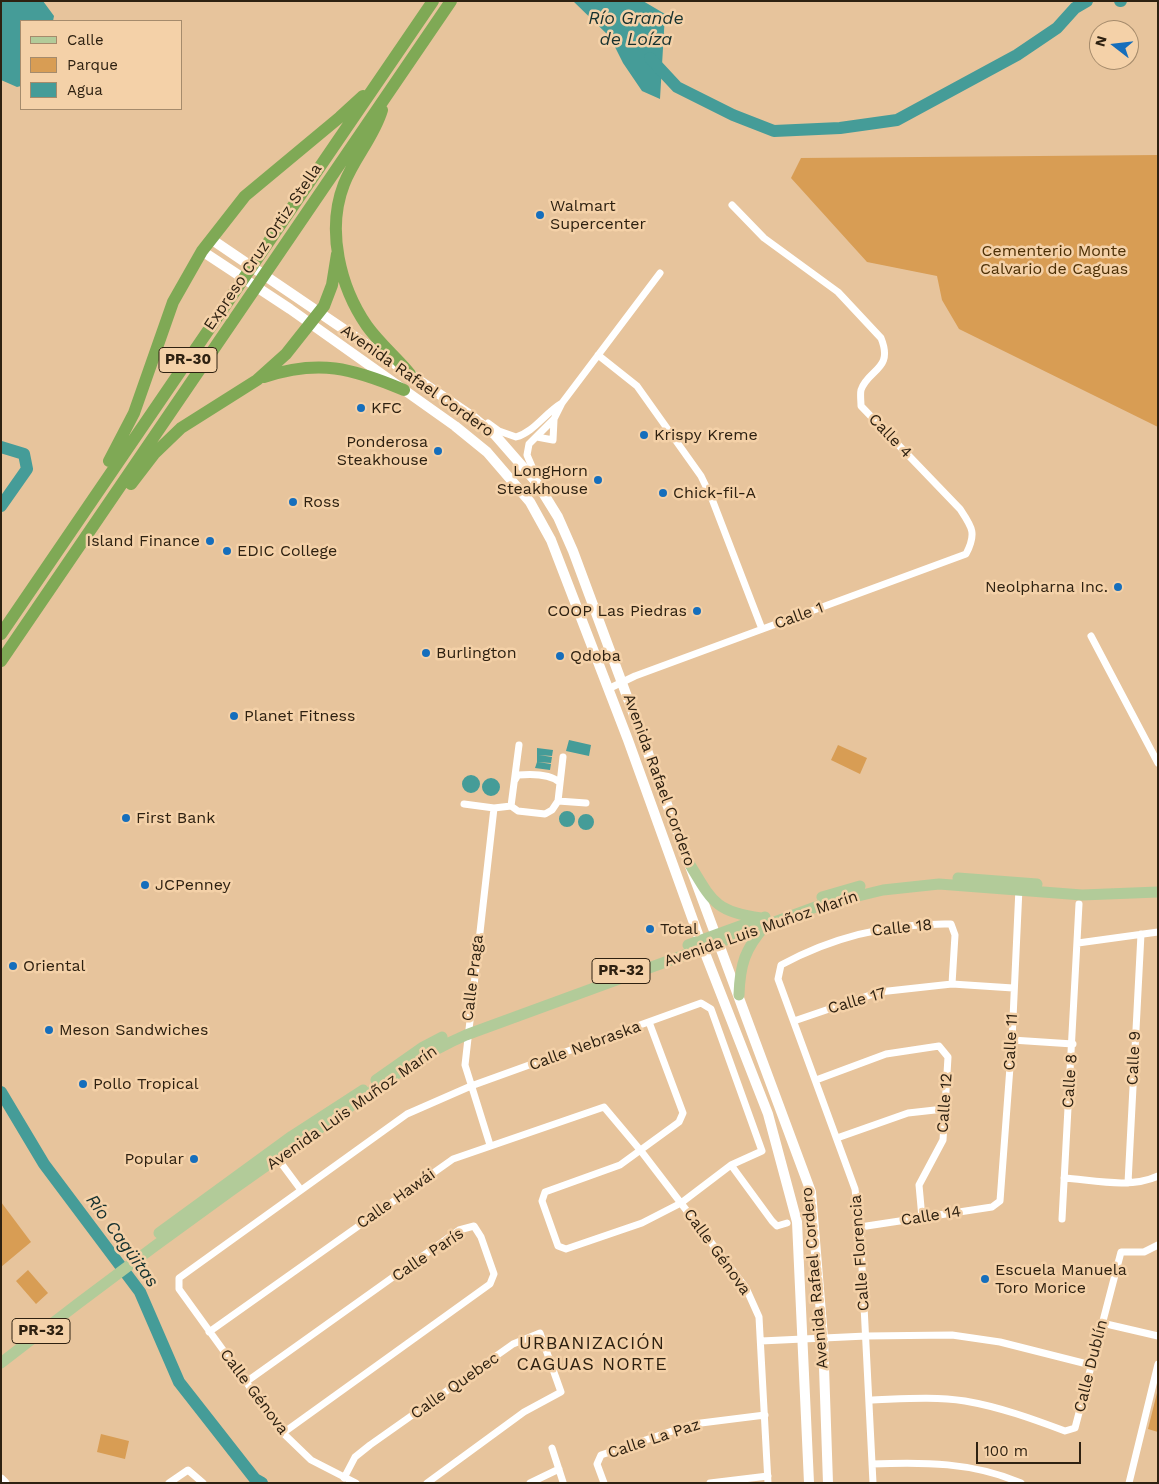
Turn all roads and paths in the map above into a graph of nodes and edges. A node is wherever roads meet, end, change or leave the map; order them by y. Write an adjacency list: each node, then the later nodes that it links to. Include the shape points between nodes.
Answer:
1 (433, 1): 3 (highway, Expreso Cruz Ortiz Stella / PR-30)
2 (451, 1): 4 (highway, Expreso Cruz Ortiz Stella / PR-30)
3 (375, 87): 6 (highway, via 261,181); 21 (highway, Expreso Cruz Ortiz Stella / PR-30)
4 (387, 94): 8 (highway, via 378,122 351,168 339,198); 22 (highway, Expreso Cruz Ortiz Stella / PR-30)
5 (732, 204): 23 (street, Calle 4, via 764,238 838,292 881,338 885,348 883,362 861,390 861,406 960,509)
6 (211, 238): 7 (highway); 10 (main road, Avenida Rafael Cordero)
7 (202, 251): 11 (main road, Avenida Rafael Cordero); 21 (highway, via 173,302 134,413 102,472)
8 (337, 254): 10 (highway, via 332,284); 13 (highway, via 348,288 367,325)
9 (660, 273): 12 (street)
10 (318, 313): 11 (highway); 13 (main road, Avenida Rafael Cordero)
11 (310, 324): 14 (highway, via 286,354); 15 (main road, Avenida Rafael Cordero)
12 (598, 355): 16 (street); 24 (street, via 637,386 701,476)
13 (410, 374): 18 (main road, Avenida Rafael Cordero)
14 (257, 380): 15 (highway, via 320,366 359,372); 22 (highway, via 198,416 166,441 126,491)
15 (404, 390): 29 (main road, Avenida Rafael Cordero, via 487,452 530,502 551,540)
16 (562, 403): 17 (street); 18 (street, via 550,410 532,429 516,437)
17 (554, 419): 19 (street); 19 (street, via 553,440)
18 (478, 421): 20 (main road, Avenida Rafael Cordero, via 495,435)
19 (536, 437): 20 (street, via 529,444 527,455)
20 (533, 479): 28 (main road, Avenida Rafael Cordero, via 558,517)
21 (87, 508): 25 (highway, Expreso Cruz Ortiz Stella / PR-30)
22 (98, 518): 27 (highway, Expreso Cruz Ortiz Stella / PR-30)
23 (972, 528): 24 (street, Calle 1, via 972,542 966,554)
24 (762, 629): 28 (street, Calle 1)
25 (1, 634)
26 (1091, 636): 32 (street)
27 (1, 660)
28 (623, 681): 29 (street, Calle 1); 40 (main road, Avenida Rafael Cordero)
29 (608, 689): 50 (main road, Avenida Rafael Cordero)
30 (519, 744): 33 (street)
31 (563, 757): 34 (street)
32 (1158, 763)
33 (514, 780): 34 (street, via 525,774 554,778); 38 (street)
34 (559, 782): 35 (street)
35 (558, 801): 36 (street); 38 (street, via 545,814 518,811)
36 (586, 803)
37 (464, 804): 39 (street)
38 (510, 806): 39 (street)
39 (494, 808): 57 (street, Calle Praga)
40 (689, 864): 45 (main road, via 709,896 721,908); 48 (main road, Avenida Rafael Cordero)
41 (1158, 885): 42 (main road, Avenida Luis Muñoz Marín / PR-32, via 1106,888)
42 (1019, 886): 43 (main road, Avenida Luis Muñoz Marín / PR-32, via 1082,895); 45 (main road, Avenida Luis Muñoz Marín / PR-32, via 939,884 897,887); 53 (street, Calle 11)
43 (1158, 892)
44 (1079, 904): 49 (street, Calle 8)
45 (764, 921): 48 (main road, Avenida Luis Muñoz Marín / PR-32); 54 (main road, via 748,948 740,976)
46 (1158, 932): 47 (street)
47 (1141, 934): 49 (street); 71 (street, Calle 9)
48 (718, 938): 50 (main road, Avenida Luis Muñoz Marín / PR-32); 54 (main road, Avenida Rafael Cordero)
49 (1078, 943): 59 (street, Calle 8)
50 (701, 944): 57 (main road, Avenida Luis Muñoz Marín / PR-32); 87 (main road, Avenida Rafael Cordero, via 768,1114 797,1222)
51 (797, 957): 52 (street, Calle 18, via 863,932 919,923 951,924 955,935); 55 (street, Calle Florencia, via 781,965 778,979)
52 (952, 984): 53 (street, Calle 17); 55 (street, Calle 17, via 879,992)
53 (1013, 988): 58 (street, Calle 11)
54 (739, 995): 86 (main road, Avenida Rafael Cordero, via 811,1192)
55 (794, 1021): 60 (street, Calle Florencia)
56 (649, 1022): 61 (street, Calle Nebraska); 66 (street, via 683,1114 678,1122); 68 (street, Calle Nebraska, via 701,1003 711,1010 762,1151)
57 (467, 1031): 61 (street, Calle Praga, via 465,1065); 67 (main road, Avenida Luis Muñoz Marín / PR-32, via 423,1056)
58 (1012, 1040): 59 (street); 73 (street, Calle 11)
59 (1073, 1044): 70 (street, Calle 8)
60 (816, 1080): 63 (street, Calle 12, via 886,1054 940,1046 948,1057); 64 (street, Calle Florencia)
61 (471, 1086): 65 (street, Calle Praga); 72 (street, Calle Nebraska, via 407,1114)
62 (604, 1107): 65 (street, Calle Hawái); 66 (street, Calle Génova)
63 (944, 1109): 64 (street, via 908,1113); 75 (street, Calle 12, via 943,1140 918,1185)
64 (837, 1138): 78 (street, Calle Florencia, via 855,1189)
65 (490, 1145): 83 (street, Calle Hawái, via 453,1159)
66 (641, 1151): 74 (street, Calle Génova); 74 (street, via 620,1165 545,1192 542,1201 558,1246 566,1249 642,1223)
67 (275, 1154): 72 (street); 81 (main road, Avenida Luis Muñoz Marín / PR-32)
68 (731, 1165): 74 (street); 77 (street, via 777,1226)
69 (1158, 1176): 71 (street, via 1147,1181)
70 (1064, 1178): 71 (street); 76 (street, Calle 8)
71 (1128, 1182)
72 (301, 1190): 80 (street, Calle Nebraska)
73 (1000, 1202): 75 (street, Calle 14, via 992,1207)
74 (680, 1203): 88 (street, Calle Génova, via 746,1288 759,1317)
75 (922, 1218): 78 (street, Calle 14)
76 (1062, 1219)
77 (787, 1223)
78 (860, 1227): 84 (street, Calle Florencia)
79 (1158, 1245): 82 (street, Calle Dublín, via 1144,1252 1121,1252)
80 (179, 1278): 83 (street, Calle Génova, via 179,1289)
81 (79, 1297): 89 (main road, Avenida Luis Muñoz Marín / PR-32); 90 (main road, Avenida Luis Muñoz Marín / PR-32)
82 (1102, 1323): 85 (street); 92 (street, Calle Dublín)
83 (209, 1332): 93 (street, Calle Génova)
84 (866, 1336): 86 (street); 92 (street, via 952,1335 1000,1342); 94 (street, Calle Florencia)
85 (1158, 1336)
86 (823, 1338): 87 (street); 113 (main road, Avenida Rafael Cordero)
87 (802, 1339): 88 (street); 112 (main road, Avenida Rafael Cordero)
88 (761, 1341): 95 (street, Calle Génova)
89 (1, 1354)
90 (1, 1363)
91 (1158, 1364): 116 (street)
92 (1091, 1365): 94 (street, Calle Dublín, via 1075,1428 1065,1431 1020,1414 965,1401 919,1398)
93 (246, 1382): 96 (street, Calle Génova); 96 (street, Calle París, via 459,1230 474,1226 494,1274 490,1284)
94 (869, 1400): 98 (street, Calle Florencia)
95 (765, 1415): 102 (street, Calle Génova); 110 (street, Calle La Paz, via 693,1424 602,1455 597,1464)
96 (283, 1433): 100 (street, Calle Génova, via 311,1460)
97 (552, 1448): 99 (street)
98 (872, 1464): 114 (street, Calle Florencia); 115 (street, via 925,1462 969,1467)
99 (559, 1469): 103 (street); 109 (street)
100 (344, 1478): 107 (street, Calle Génova); 108 (street, Calle Quebec, via 355,1457 370,1445 513,1344 540,1333 562,1392 524,1412)
101 (1, 1479): 104 (street)
102 (768, 1480): 111 (street)
103 (563, 1482)
104 (5, 1483)
105 (169, 1483): 106 (street, via 188,1470)
106 (203, 1483)
107 (356, 1483)
108 (428, 1483)
109 (530, 1483)
110 (604, 1483)
111 (710, 1483)
112 (809, 1483)
113 (828, 1483)
114 (873, 1483)
115 (1021, 1483)
116 (1129, 1483)

